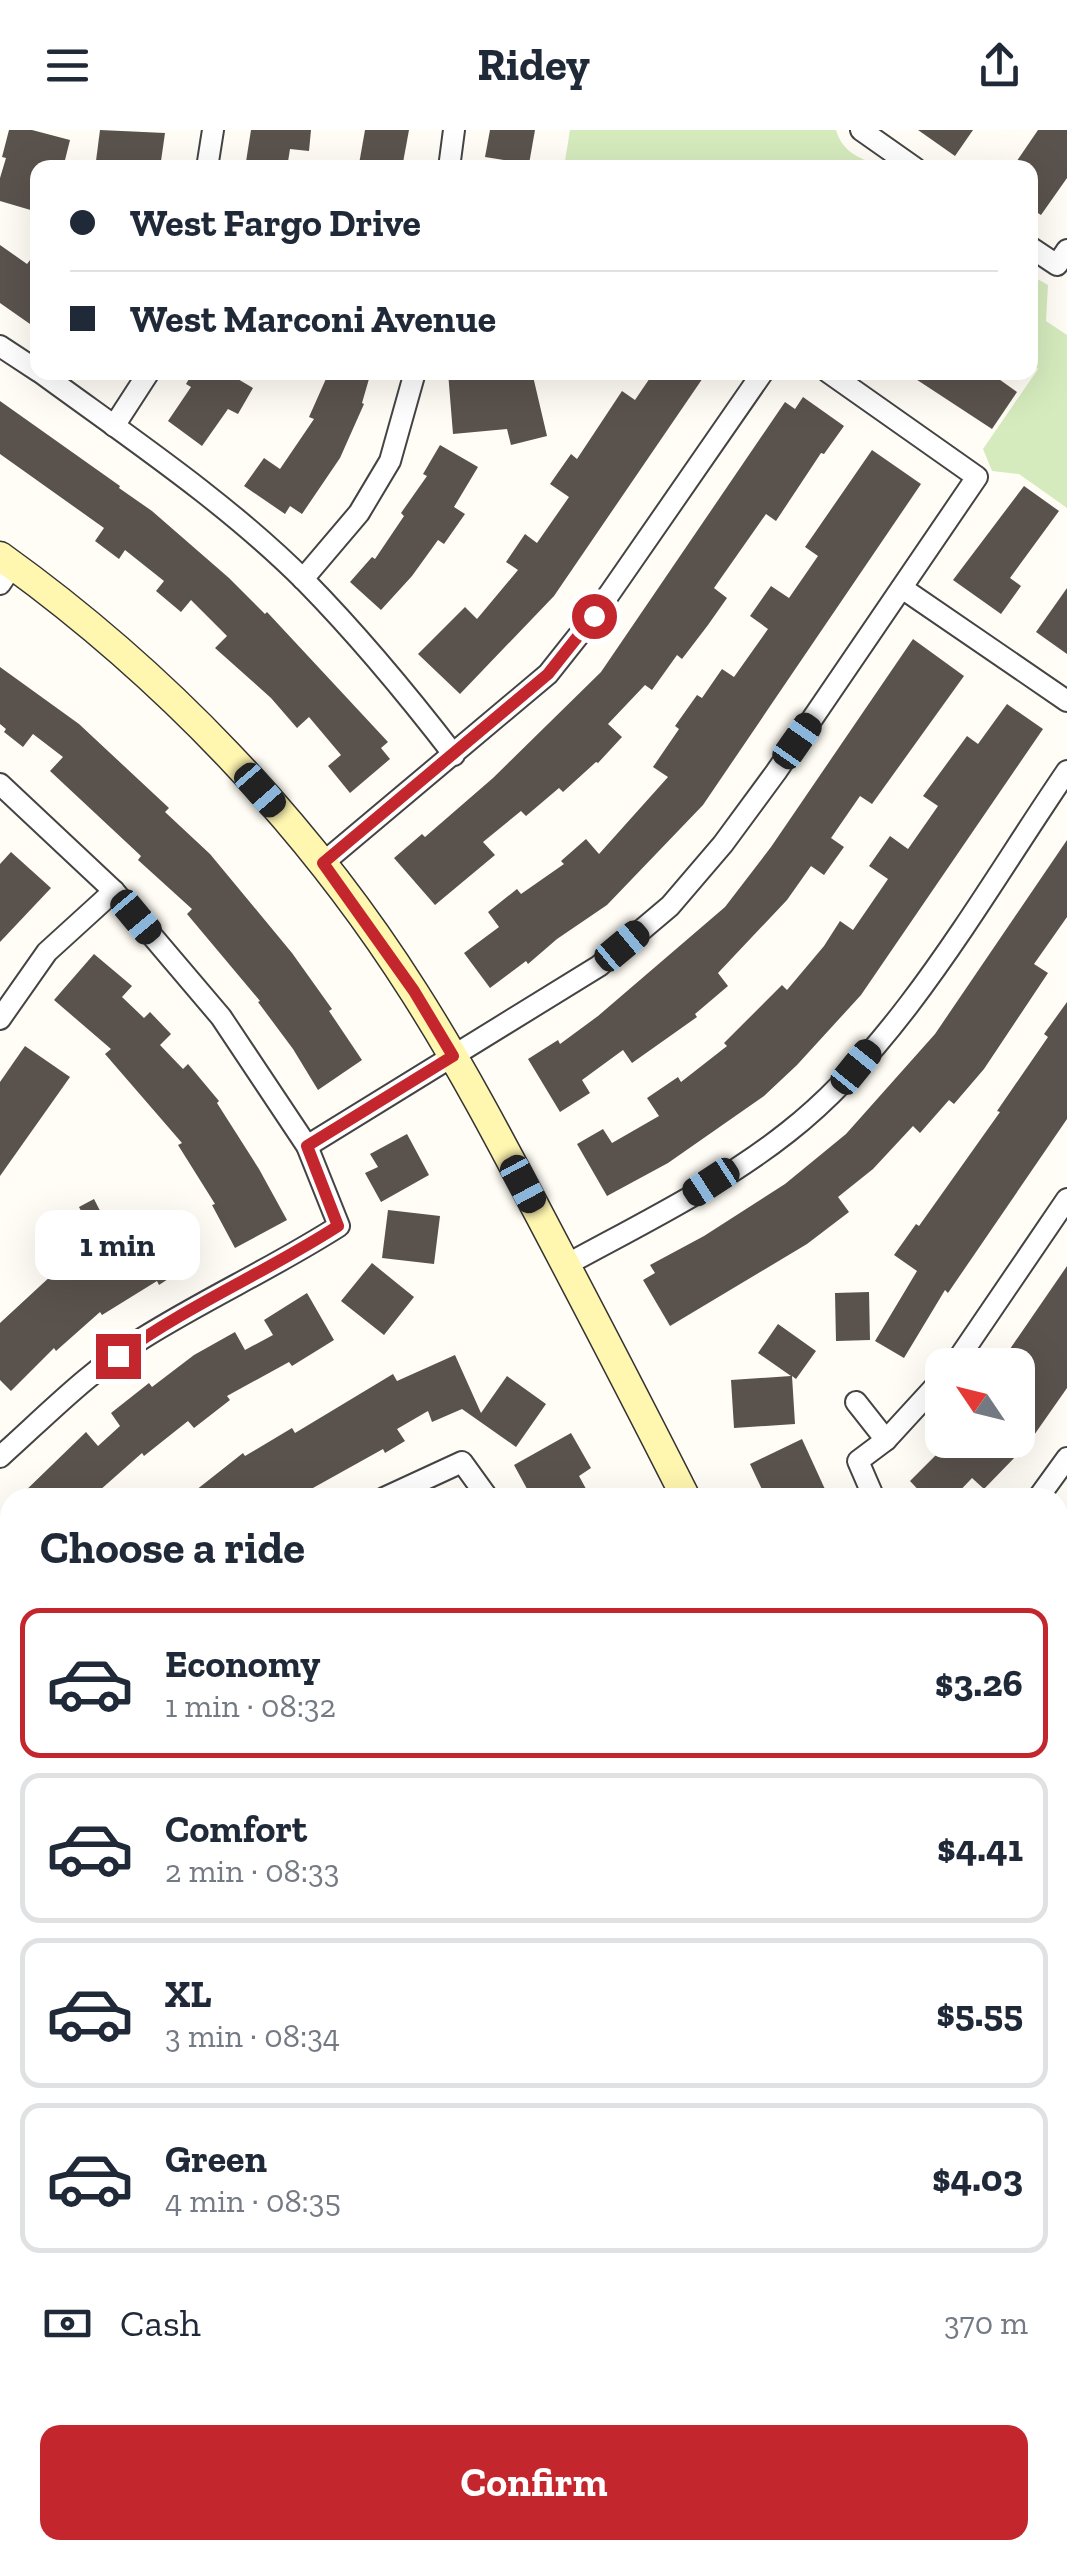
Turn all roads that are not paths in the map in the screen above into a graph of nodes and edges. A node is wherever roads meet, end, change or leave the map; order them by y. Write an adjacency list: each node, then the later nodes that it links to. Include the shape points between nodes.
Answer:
1 (213, 130): 4 (street)
2 (454, 130): 5 (street)
3 (861, 130): 6 (street)
4 (208, 160)
5 (449, 160)
6 (904, 160)
7 (1038, 250): 8 (street)
8 (1062, 258)
9 (0, 346): 10 (street)
10 (30, 366)
11 (50, 380): 16 (street)
12 (144, 380): 16 (street)
13 (413, 380): 18 (street, via 390,461 359,513)
14 (757, 380): 21 (street, via 548,674)
15 (839, 380): 19 (street, via 976,477)
16 (114, 426): 18 (street)
17 (4, 568): 24 (main road, via 170,698)
18 (302, 579): 21 (street, via 398,682)
19 (902, 588): 20 (street); 27 (street, via 776,772 670,906 599,966)
20 (1067, 702)
21 (454, 755): 24 (street)
22 (1067, 771): 30 (street, via 927,980 856,1067 789,1132)
23 (0, 784): 25 (street)
24 (323, 863): 27 (main road)
25 (114, 892): 26 (street, via 48,952); 28 (street, via 221,1018)
26 (0, 1019)
27 (453, 1056): 28 (street); 30 (main road)
28 (307, 1146): 35 (street, via 338,1226 141,1339 73,1388)
29 (1067, 1199): 31 (street)
30 (566, 1266): 39 (main road)
31 (966, 1348)
32 (925, 1398): 34 (street)
33 (856, 1402): 34 (street)
34 (886, 1440): 40 (street, via 858,1461)
35 (0, 1457)
36 (1067, 1458): 41 (street)
37 (406, 1488): 38 (street, via 462,1462)
38 (481, 1488)
39 (681, 1488)
40 (870, 1488)
41 (1045, 1488)

